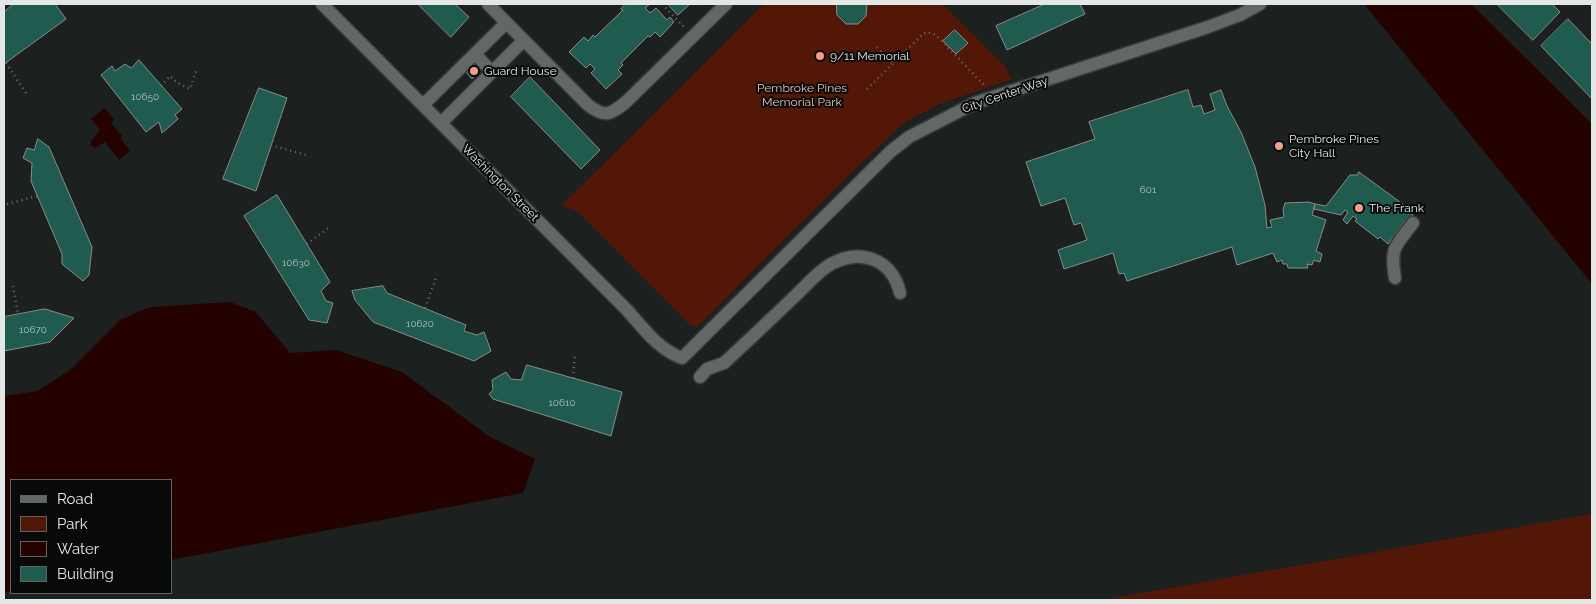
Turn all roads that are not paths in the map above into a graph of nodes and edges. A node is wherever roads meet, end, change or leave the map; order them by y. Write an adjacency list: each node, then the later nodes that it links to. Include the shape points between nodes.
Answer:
1 (322, 4): 9 (street, Washington Street)
2 (488, 4): 5 (street)
3 (726, 4): 6 (street, via 615,112 607,114 588,105)
4 (1260, 4): 14 (street, City Center Way, via 1208,27 975,103 908,137)
5 (506, 23): 6 (street); 7 (street)
6 (524, 40): 8 (street)
7 (475, 54): 8 (street); 9 (street)
8 (492, 72): 10 (street)
9 (424, 105): 10 (street, Washington Street)
10 (440, 123): 14 (street, Washington Street, via 661,347)
11 (1413, 223): 12 (street, via 1392,254)
12 (1395, 278)
13 (900, 293): 15 (street, via 889,270 876,260 853,257 834,263 818,274 724,363)
14 (682, 358)
15 (700, 376)

